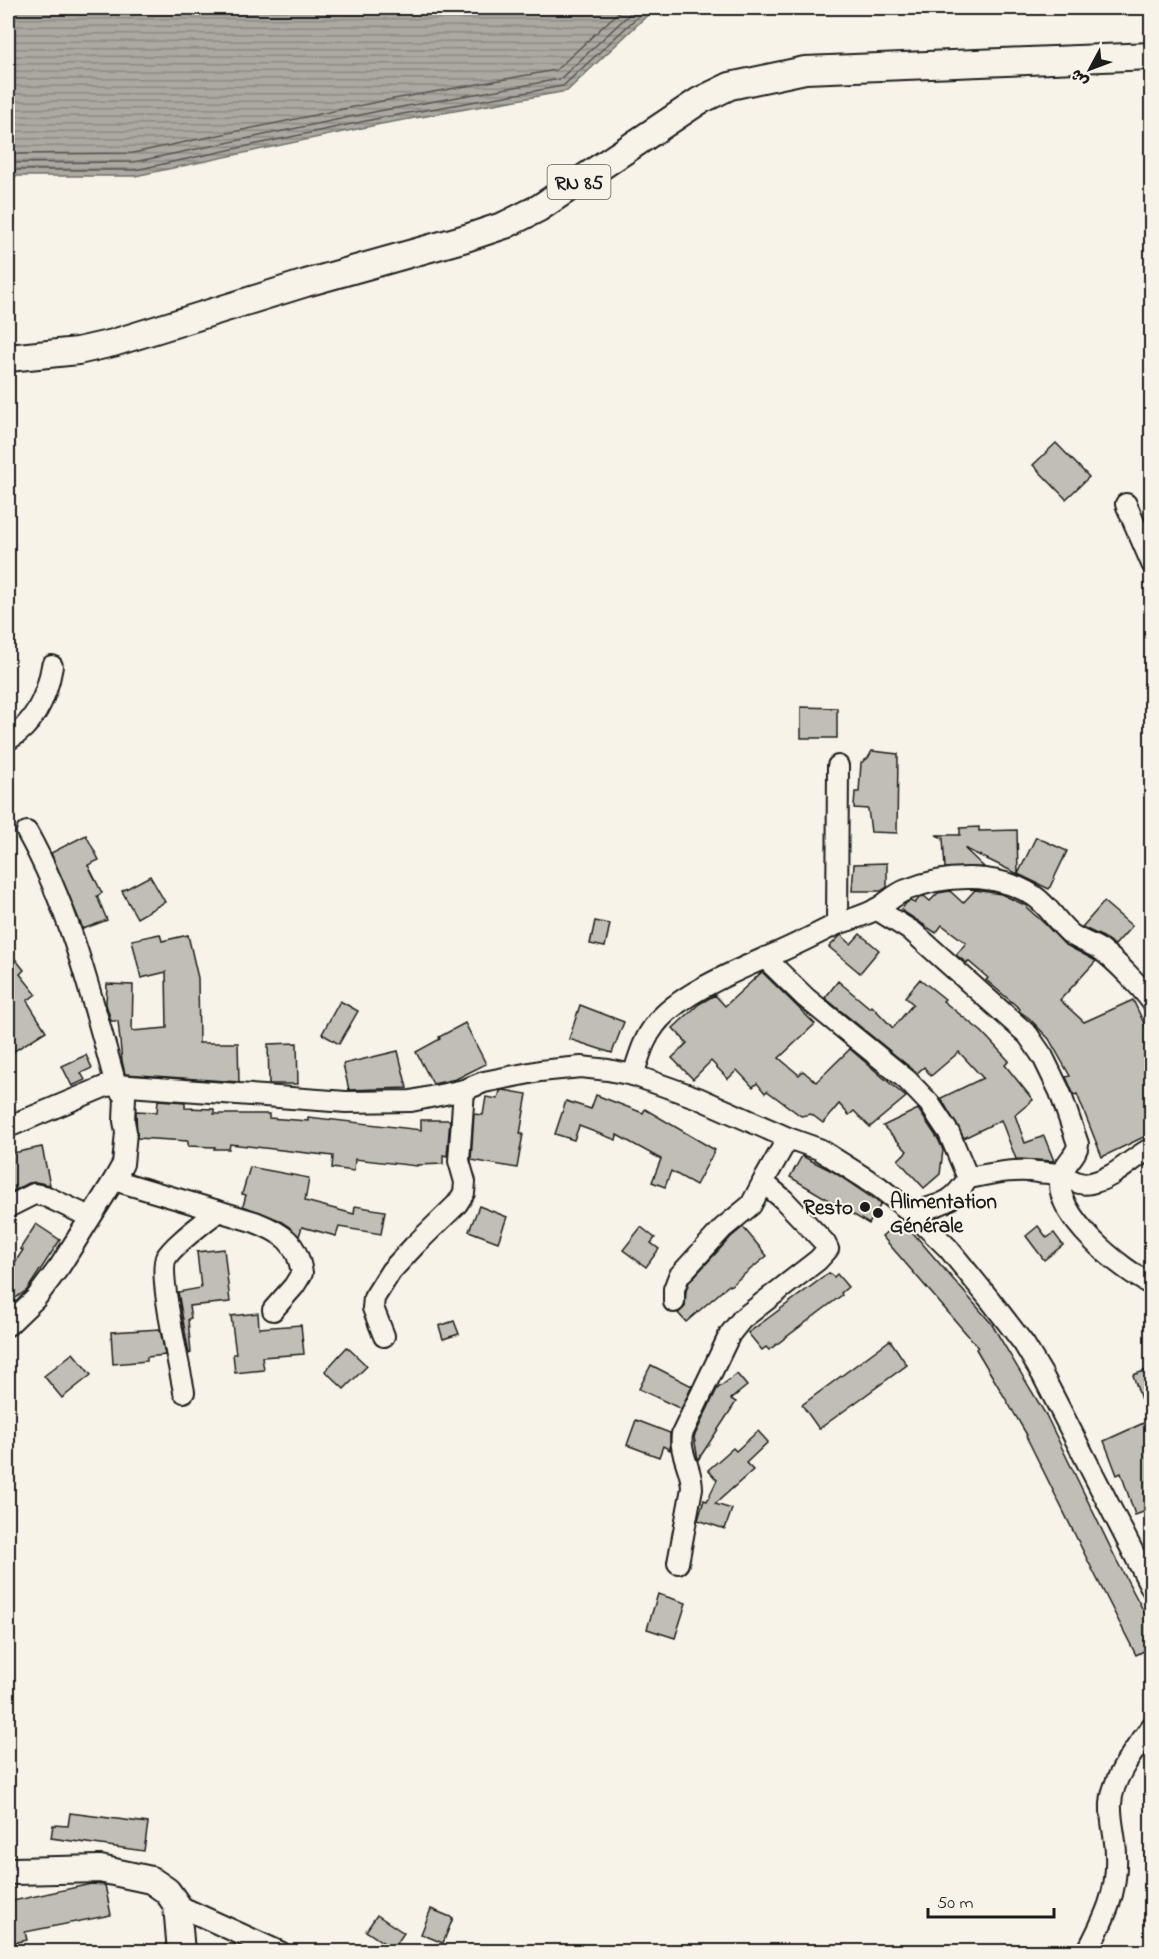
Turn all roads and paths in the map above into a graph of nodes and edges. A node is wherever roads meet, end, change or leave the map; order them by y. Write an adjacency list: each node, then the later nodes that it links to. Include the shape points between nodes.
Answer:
1 (1152, 56): 2 (main road, RN 85, via 804,70 730,87 699,101 539,208 506,225 113,343 78,351)
2 (8, 357)
3 (1126, 504): 4 (street)
4 (1152, 564)
5 (52, 666): 6 (street, via 42,704)
6 (8, 740)
7 (838, 766): 10 (street)
8 (27, 832): 14 (street, via 44,862 71,931)
9 (876, 909): 10 (street); 12 (street, via 904,891 950,879 1009,884 1037,898 1072,935 1100,950); 19 (street, via 914,932 1028,1035 1060,1092 1076,1135 1077,1150)
10 (837, 924): 11 (street)
11 (765, 958): 13 (street, via 666,1012 646,1039); 20 (street, via 929,1103 949,1133)
12 (1151, 1001)
13 (633, 1076): 15 (street, via 580,1067 484,1082); 17 (street, via 698,1098)
14 (116, 1085): 15 (street, via 346,1102 411,1101); 16 (street); 21 (street, via 125,1097 126,1132 123,1164)
15 (464, 1090): 31 (street, via 459,1161 464,1193 380,1287 373,1308)
16 (8, 1127)
17 (788, 1138): 22 (street); 25 (street, via 819,1149 879,1186)
18 (1152, 1148): 19 (street, via 1094,1183 1083,1185)
19 (1061, 1175): 20 (street, via 1010,1171); 27 (street, via 1061,1197 1070,1213 1127,1271)
20 (968, 1178): 25 (street, via 951,1200)
21 (114, 1180): 24 (street); 26 (street)
22 (763, 1182): 28 (street, via 751,1205 723,1228 679,1276); 33 (street, via 828,1249 742,1319 711,1373 682,1434 682,1453 692,1488)
23 (8, 1207): 26 (street, via 34,1194)
24 (218, 1211): 29 (street, via 278,1231 297,1254 302,1273); 32 (street, via 166,1259 165,1291)
25 (912, 1213): 34 (street, via 948,1248 1023,1344)
26 (90, 1216): 30 (street, via 42,1290)
27 (1152, 1285)
28 (674, 1302)
29 (273, 1310)
30 (8, 1325)
31 (384, 1336)
32 (184, 1392)
33 (678, 1563)
34 (1152, 1590)
35 (1152, 1726): 40 (street, via 1115,1785 1111,1803 1116,1882 1109,1907)
36 (8, 1870): 37 (main road, via 100,1869 151,1880 167,1891)
37 (177, 1905): 38 (main road); 39 (street)
38 (181, 1952)
39 (280, 1952)
40 (1087, 1952)

